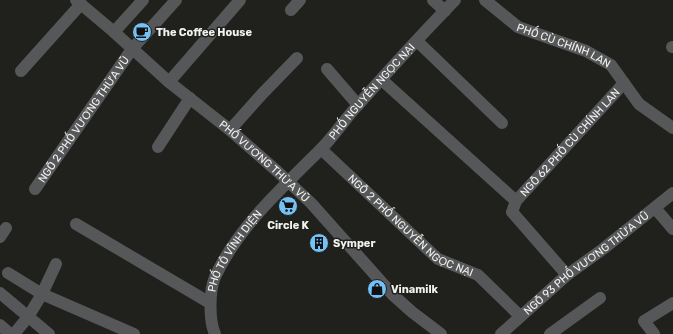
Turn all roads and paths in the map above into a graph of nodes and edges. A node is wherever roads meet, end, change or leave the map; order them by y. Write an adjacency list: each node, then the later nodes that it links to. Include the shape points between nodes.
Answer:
1 (142, 0): 11 (street)
2 (176, 0): 13 (street, NGÕ 2 PHỐ VƯƠNG THỪA VŨ)
3 (240, 0): 18 (street)
4 (300, 0): 9 (street)
5 (433, 0): 10 (street)
6 (455, 0): 10 (street, PHỐ NGUYỄN NGỌC NẠI)
7 (485, 0): 19 (street, PHỐ CÙ CHÍNH LAN, via 518,27 586,51 611,66)
8 (79, 2): 11 (street, PHỐ VƯƠNG THỪA VŨ); 16 (street)
9 (291, 10)
10 (445, 11): 12 (street, PHỐ NGUYỄN NGỌC NẠI)
11 (114, 32): 13 (street, PHỐ VƯƠNG THỪA VŨ)
12 (417, 41): 17 (street, PHỐ NGUYỄN NGỌC NẠI); 22 (street)
13 (132, 49): 18 (street, PHỐ VƯƠNG THỪA VŨ); 28 (street, NGÕ 2 PHỐ VƯƠNG THỪA VŨ)
14 (297, 58): 24 (street)
15 (327, 69): 21 (street)
16 (21, 72)
17 (382, 80): 21 (street, PHỐ NGUYỄN NGỌC NẠI); 30 (street)
18 (169, 82): 20 (street, PHỐ VƯƠNG THỪA VŨ)
19 (624, 83): 23 (street, PHỐ CÙ CHÍNH LAN, via 639,104); 30 (street, NGÕ 62 PHỐ CÙ CHÍNH LAN)
20 (190, 98): 24 (street, PHỐ VƯƠNG THỪA VŨ); 25 (street)
21 (358, 105): 26 (street, PHỐ NGUYỄN NGỌC NẠI)
22 (502, 123)
23 (673, 128)
24 (230, 130): 27 (street, PHỐ VƯƠNG THỪA VŨ)
25 (158, 147)
26 (321, 149): 27 (street, PHỐ NGUYỄN NGỌC NẠI); 42 (street, NGÕ 2 PHỐ NGUYỄN NGỌC NẠI, via 438,260 478,275)
27 (288, 181): 40 (street, PHỐ TÔ VĨNH DIỆN, via 239,235 214,279); 50 (street, PHỐ VƯƠNG THỪA VŨ, via 311,203 393,295)
28 (35, 190)
29 (673, 193): 31 (street, NGÕ 93 PHỐ VƯƠNG THỪA VŨ)
30 (516, 201): 36 (street, via 512,212)
31 (655, 208): 33 (street); 36 (street, NGÕ 93 PHỐ VƯƠNG THỪA VŨ)
32 (76, 224): 40 (street)
33 (673, 229)
34 (56, 264): 38 (street)
35 (8, 274): 38 (street)
36 (567, 275): 42 (street, NGÕ 93 PHỐ VƯƠNG THỪA VŨ)
37 (0, 293): 43 (street)
38 (42, 294): 43 (street); 48 (street)
39 (600, 298): 52 (street)
40 (210, 303): 49 (street, PHỐ TÔ VĨNH DIỆN)
41 (673, 303): 53 (street, via 644,321)
42 (520, 316): 51 (street, NGÕ 93 PHỐ VƯƠNG THỪA VŨ)
43 (28, 317): 46 (street); 47 (street)
44 (0, 325): 45 (street)
45 (10, 334)
46 (14, 334)
47 (50, 334)
48 (134, 334)
49 (215, 334)
50 (441, 334)
51 (500, 334)
52 (550, 334)
53 (654, 334)

